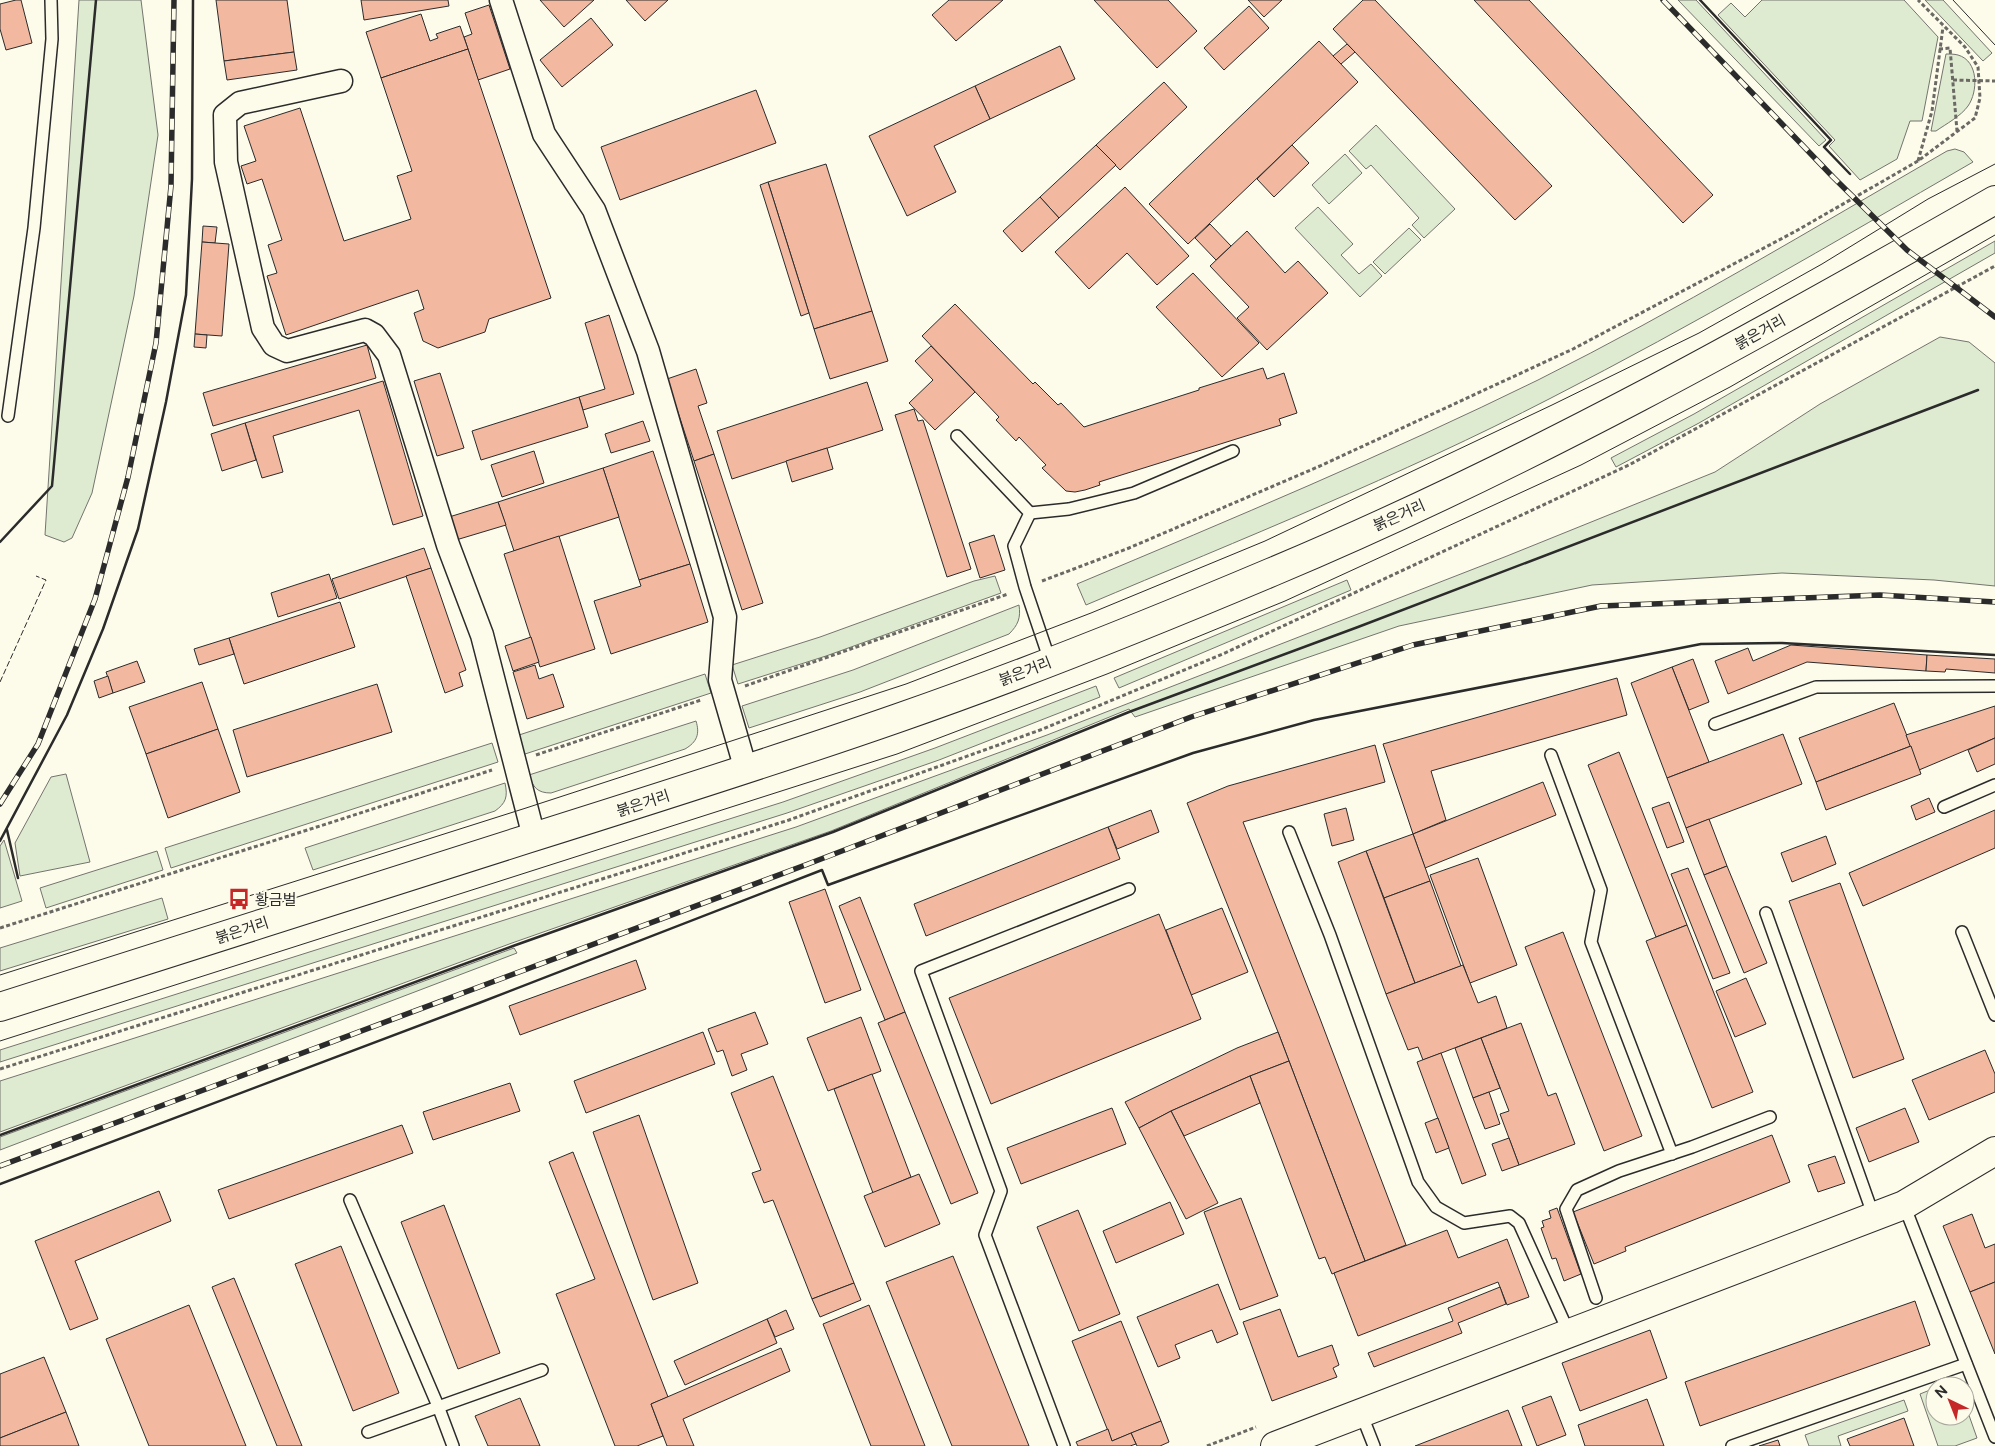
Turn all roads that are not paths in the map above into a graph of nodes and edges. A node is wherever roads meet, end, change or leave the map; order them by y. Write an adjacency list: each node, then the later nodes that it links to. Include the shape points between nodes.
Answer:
1 (51, 0): 5 (lane, via 52,39 34,228)
2 (501, 0): 13 (street, via 544,134 594,210 648,351 725,617 720,680)
3 (341, 81): 17 (street, via 240,103 225,115 226,162 263,328 274,346 287,351 365,330 374,335 389,355 448,545 482,635)
4 (1995, 200): 9 (main road, 붉은거리, via 1702,364 1454,490 1277,570)
5 (8, 416)
6 (957, 436): 8 (lane)
7 (1233, 451): 8 (lane, via 1134,493 1069,509)
8 (1030, 513): 9 (lane, via 1014,546)
9 (1050, 661): 13 (main road, 붉은거리)
10 (1995, 686): 11 (lane, via 1816,687)
11 (1715, 724)
12 (1551, 755): 24 (lane, via 1601,890 1591,942)
13 (746, 770): 17 (main road, 붉은거리)
14 (1995, 785): 15 (lane)
15 (1944, 807)
16 (1290, 832): 30 (lane, via 1418,1182 1436,1207 1464,1223 1510,1216 1519,1223)
17 (534, 837): 21 (main road, 붉은거리)
18 (1129, 889): 39 (lane, via 921,971 1001,1191 985,1235)
19 (1766, 913): 28 (lane)
20 (1962, 932): 22 (lane)
21 (0, 1007)
22 (1995, 1015)
23 (1770, 1117): 24 (lane)
24 (1672, 1154): 29 (lane, via 1619,1171 1577,1190 1566,1209)
25 (1994, 1155): 27 (main road)
26 (350, 1200): 33 (lane)
27 (1904, 1205): 28 (main road); 31 (lane)
28 (1874, 1216): 30 (main road)
29 (1596, 1298)
30 (1569, 1333): 34 (main road)
31 (1966, 1364): 36 (lane); 41 (lane)
32 (542, 1370): 33 (lane)
33 (438, 1406): 35 (lane); 38 (lane)
34 (1361, 1412): 37 (main road); 40 (lane)
35 (368, 1432)
36 (1995, 1437)
37 (1292, 1443)
38 (453, 1446)
39 (1064, 1446)
40 (1374, 1446)
41 (1732, 1446)

